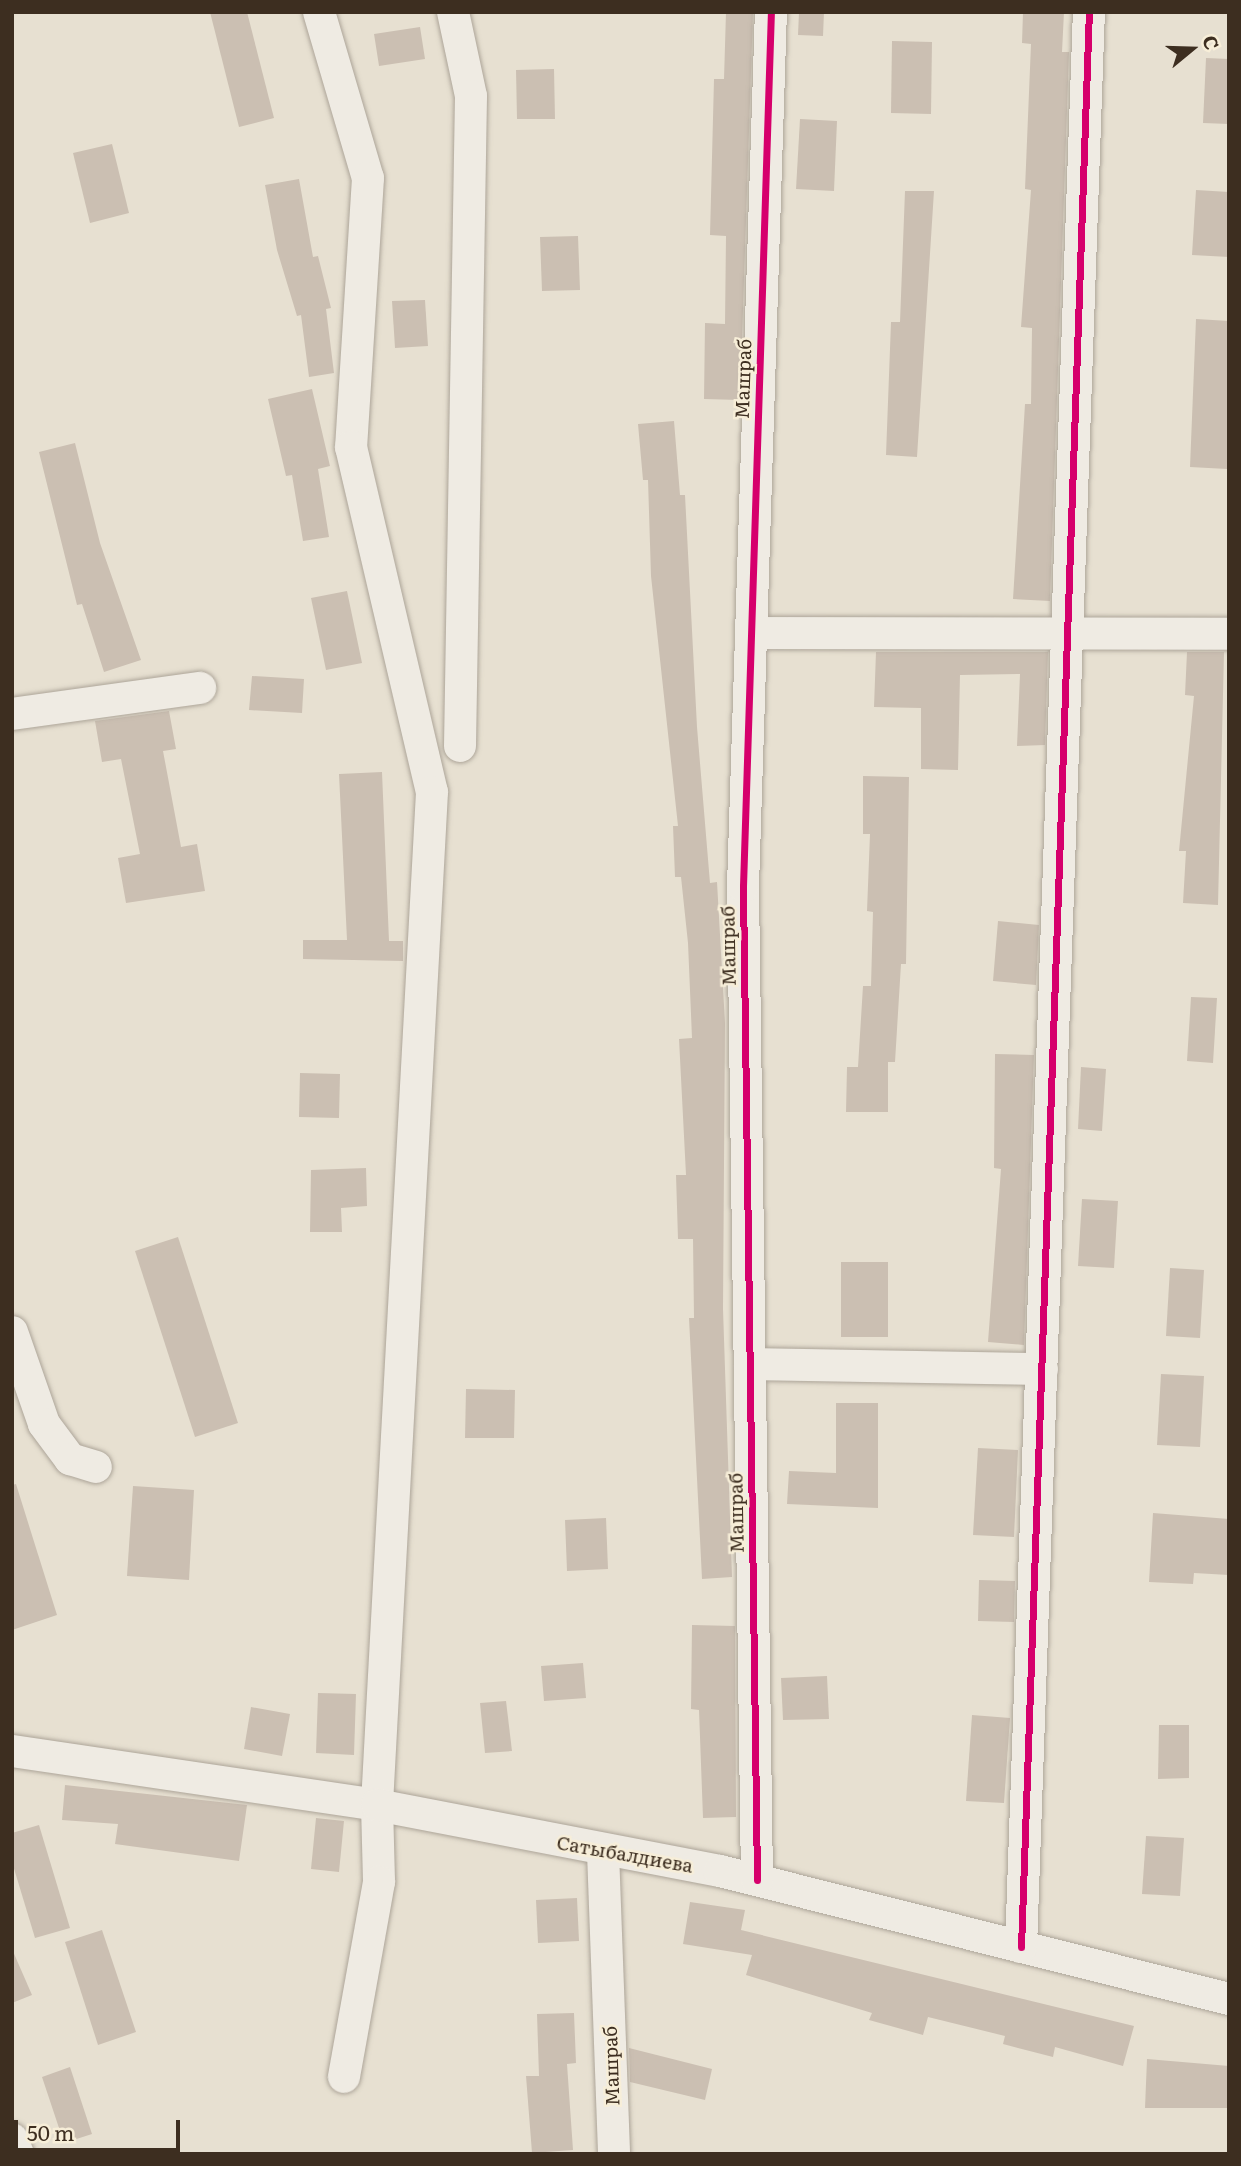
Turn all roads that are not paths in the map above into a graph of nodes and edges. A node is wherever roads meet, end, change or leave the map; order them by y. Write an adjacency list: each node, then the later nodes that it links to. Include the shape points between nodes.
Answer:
1 (319, 12): 16 (street, via 368,177 351,447 432,792)
2 (453, 12): 10 (street, via 471,96)
3 (771, 12): 5 (street, Машраб)
4 (1089, 12): 6 (street)
5 (751, 633): 6 (street); 12 (street, Машраб, via 743,886)
6 (1067, 634): 7 (street); 13 (street)
7 (1229, 635)
8 (200, 688): 9 (street)
9 (12, 714)
10 (460, 746)
11 (12, 1332): 14 (street, via 44,1424 70,1460)
12 (750, 1364): 13 (street); 18 (street, Машраб)
13 (1042, 1368): 19 (street)
14 (96, 1467)
15 (12, 1751): 16 (street, Сатыбалдиева)
16 (377, 1805): 17 (street, Сатыбалдиева); 21 (street, via 379,1882)
17 (603, 1852): 18 (street, Сатыбалдиева); 24 (street, Машраб)
18 (757, 1880): 19 (street, Сатыбалдиева)
19 (1021, 1947): 20 (street, Сатыбалдиева)
20 (1229, 1999)
21 (344, 2077)
22 (12, 2139): 23 (street)
23 (18, 2154)
24 (614, 2154)

